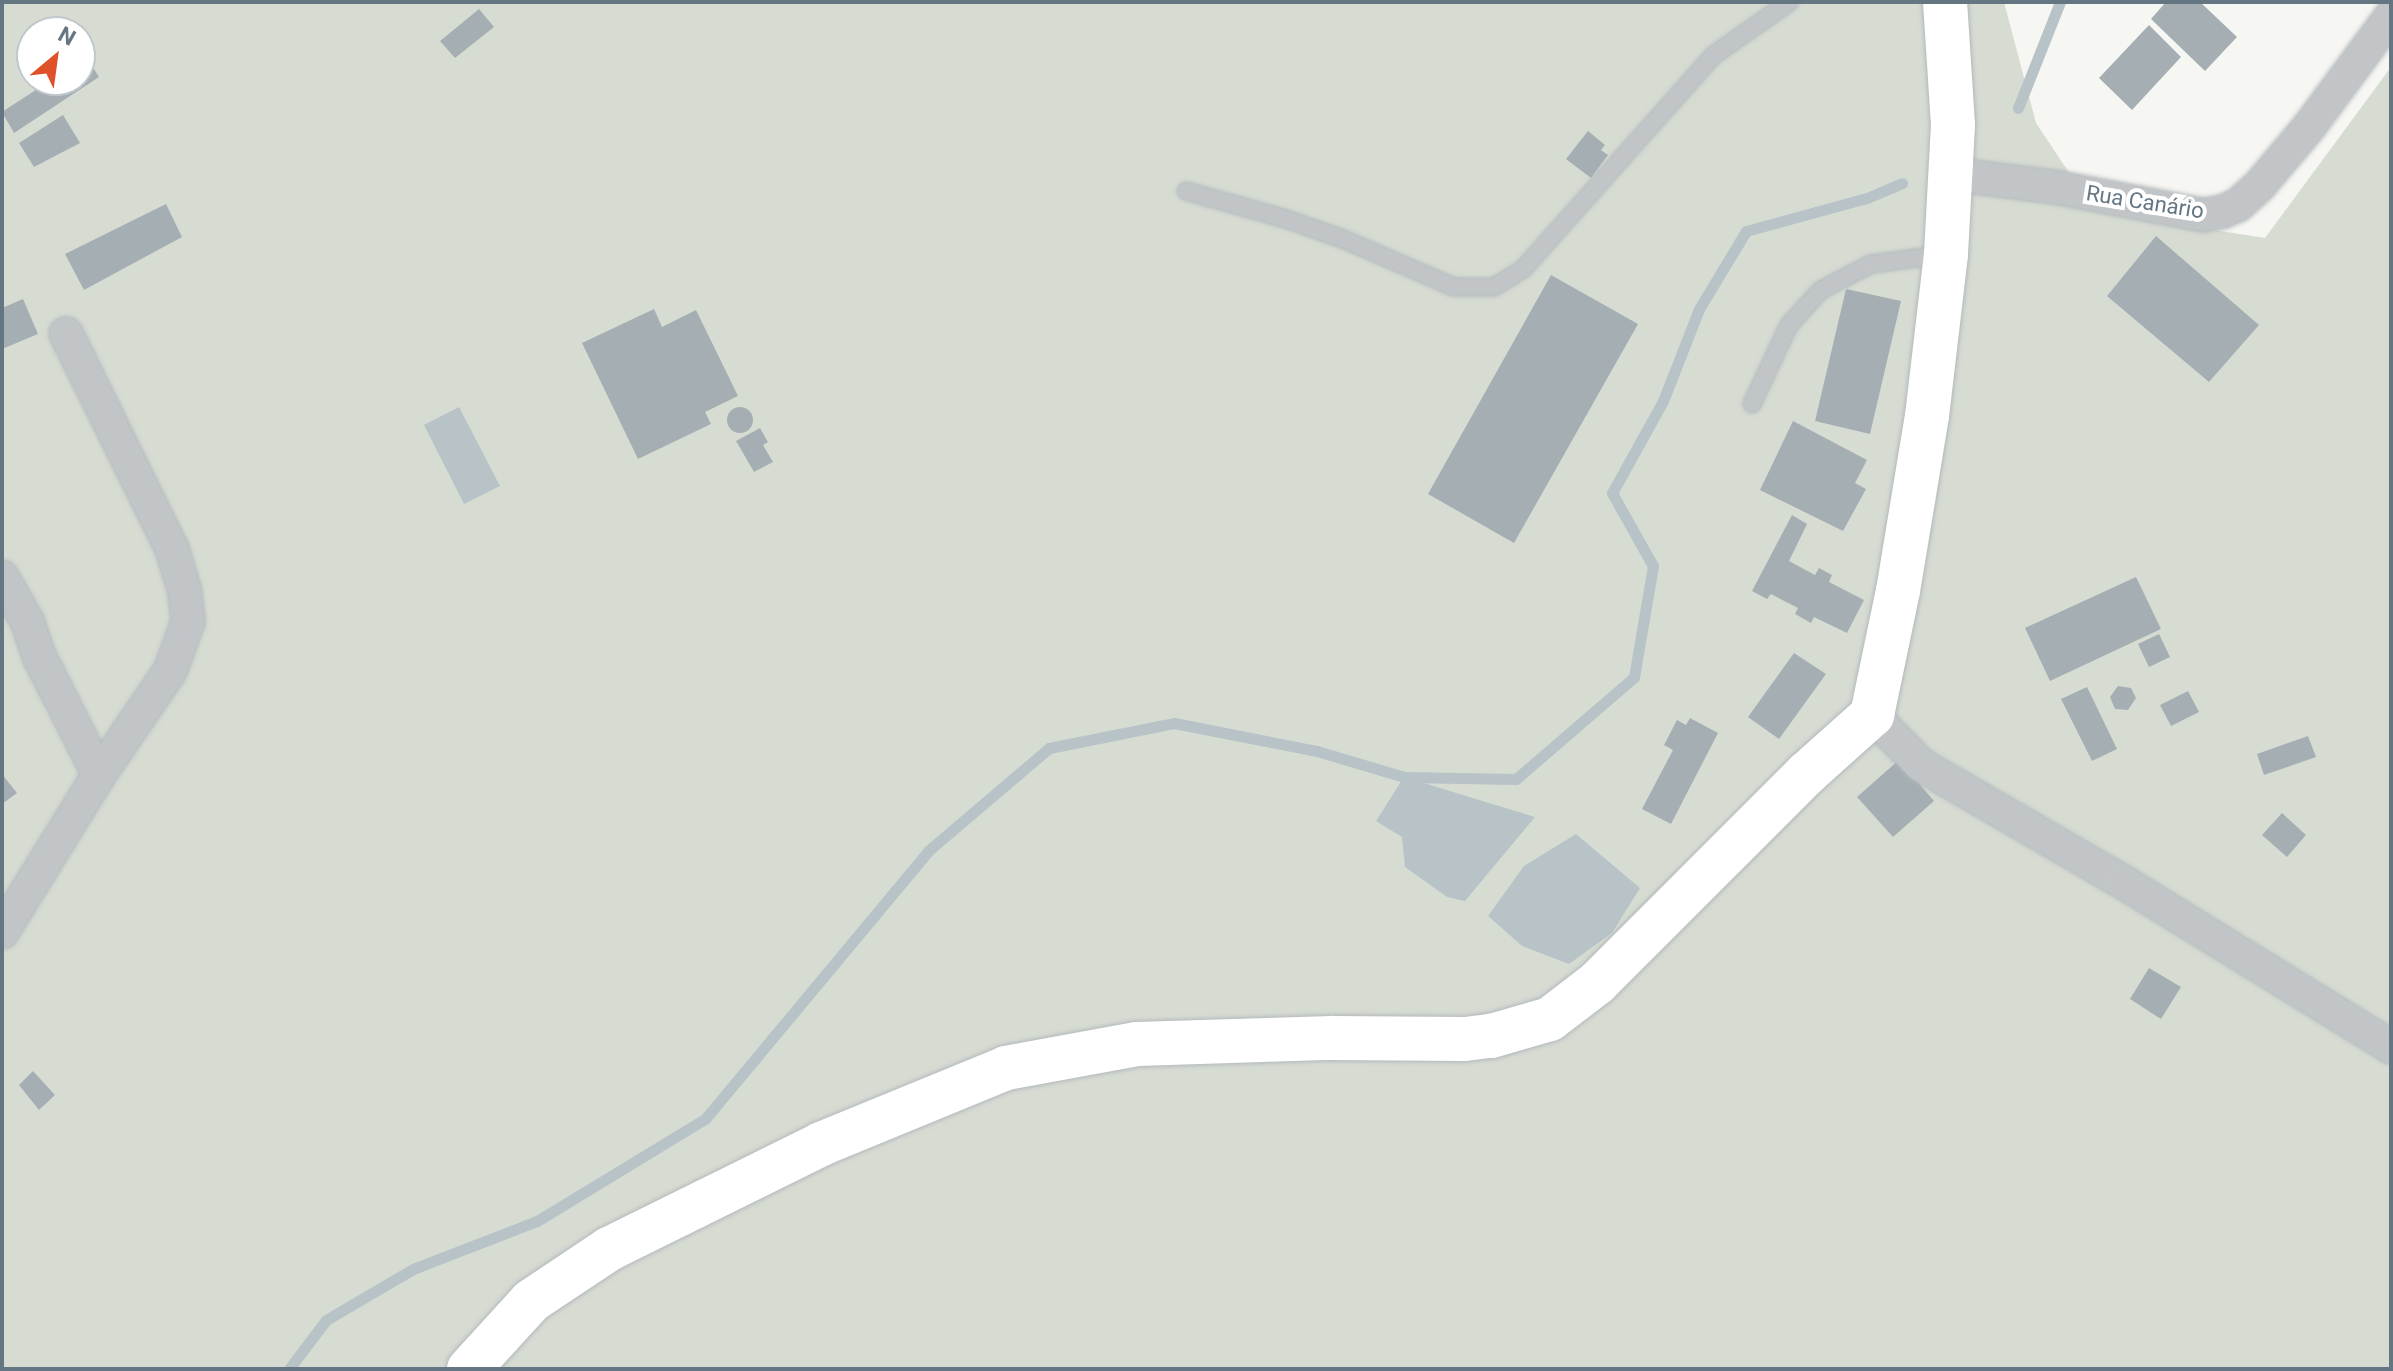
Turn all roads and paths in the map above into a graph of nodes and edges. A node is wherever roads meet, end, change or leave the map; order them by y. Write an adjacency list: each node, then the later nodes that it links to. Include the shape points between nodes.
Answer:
1 (1789, 2): 5 (lane, via 1714,55 1524,268 1494,287 1454,287 1315,229)
2 (1945, 2): 4 (main road, via 1953,111)
3 (2391, 16): 4 (street, Rua Canário, via 2260,185 2222,212 2203,215)
4 (1951, 174): 6 (main road)
5 (1186, 191)
6 (1946, 254): 8 (lane, via 1871,264 1821,290 1789,325); 10 (main road, via 1927,416)
7 (66, 334): 11 (street, via 172,549 188,622 170,671)
8 (1752, 404)
9 (2, 577): 11 (street)
10 (1872, 715): 13 (street, via 1921,765); 14 (main road, via 1597,983 1550,1019 1465,1039 1137,1044 1006,1068 808,1150 609,1249 531,1301)
11 (99, 775): 12 (street)
12 (2, 932)
13 (2391, 1047)
14 (469, 1369)

